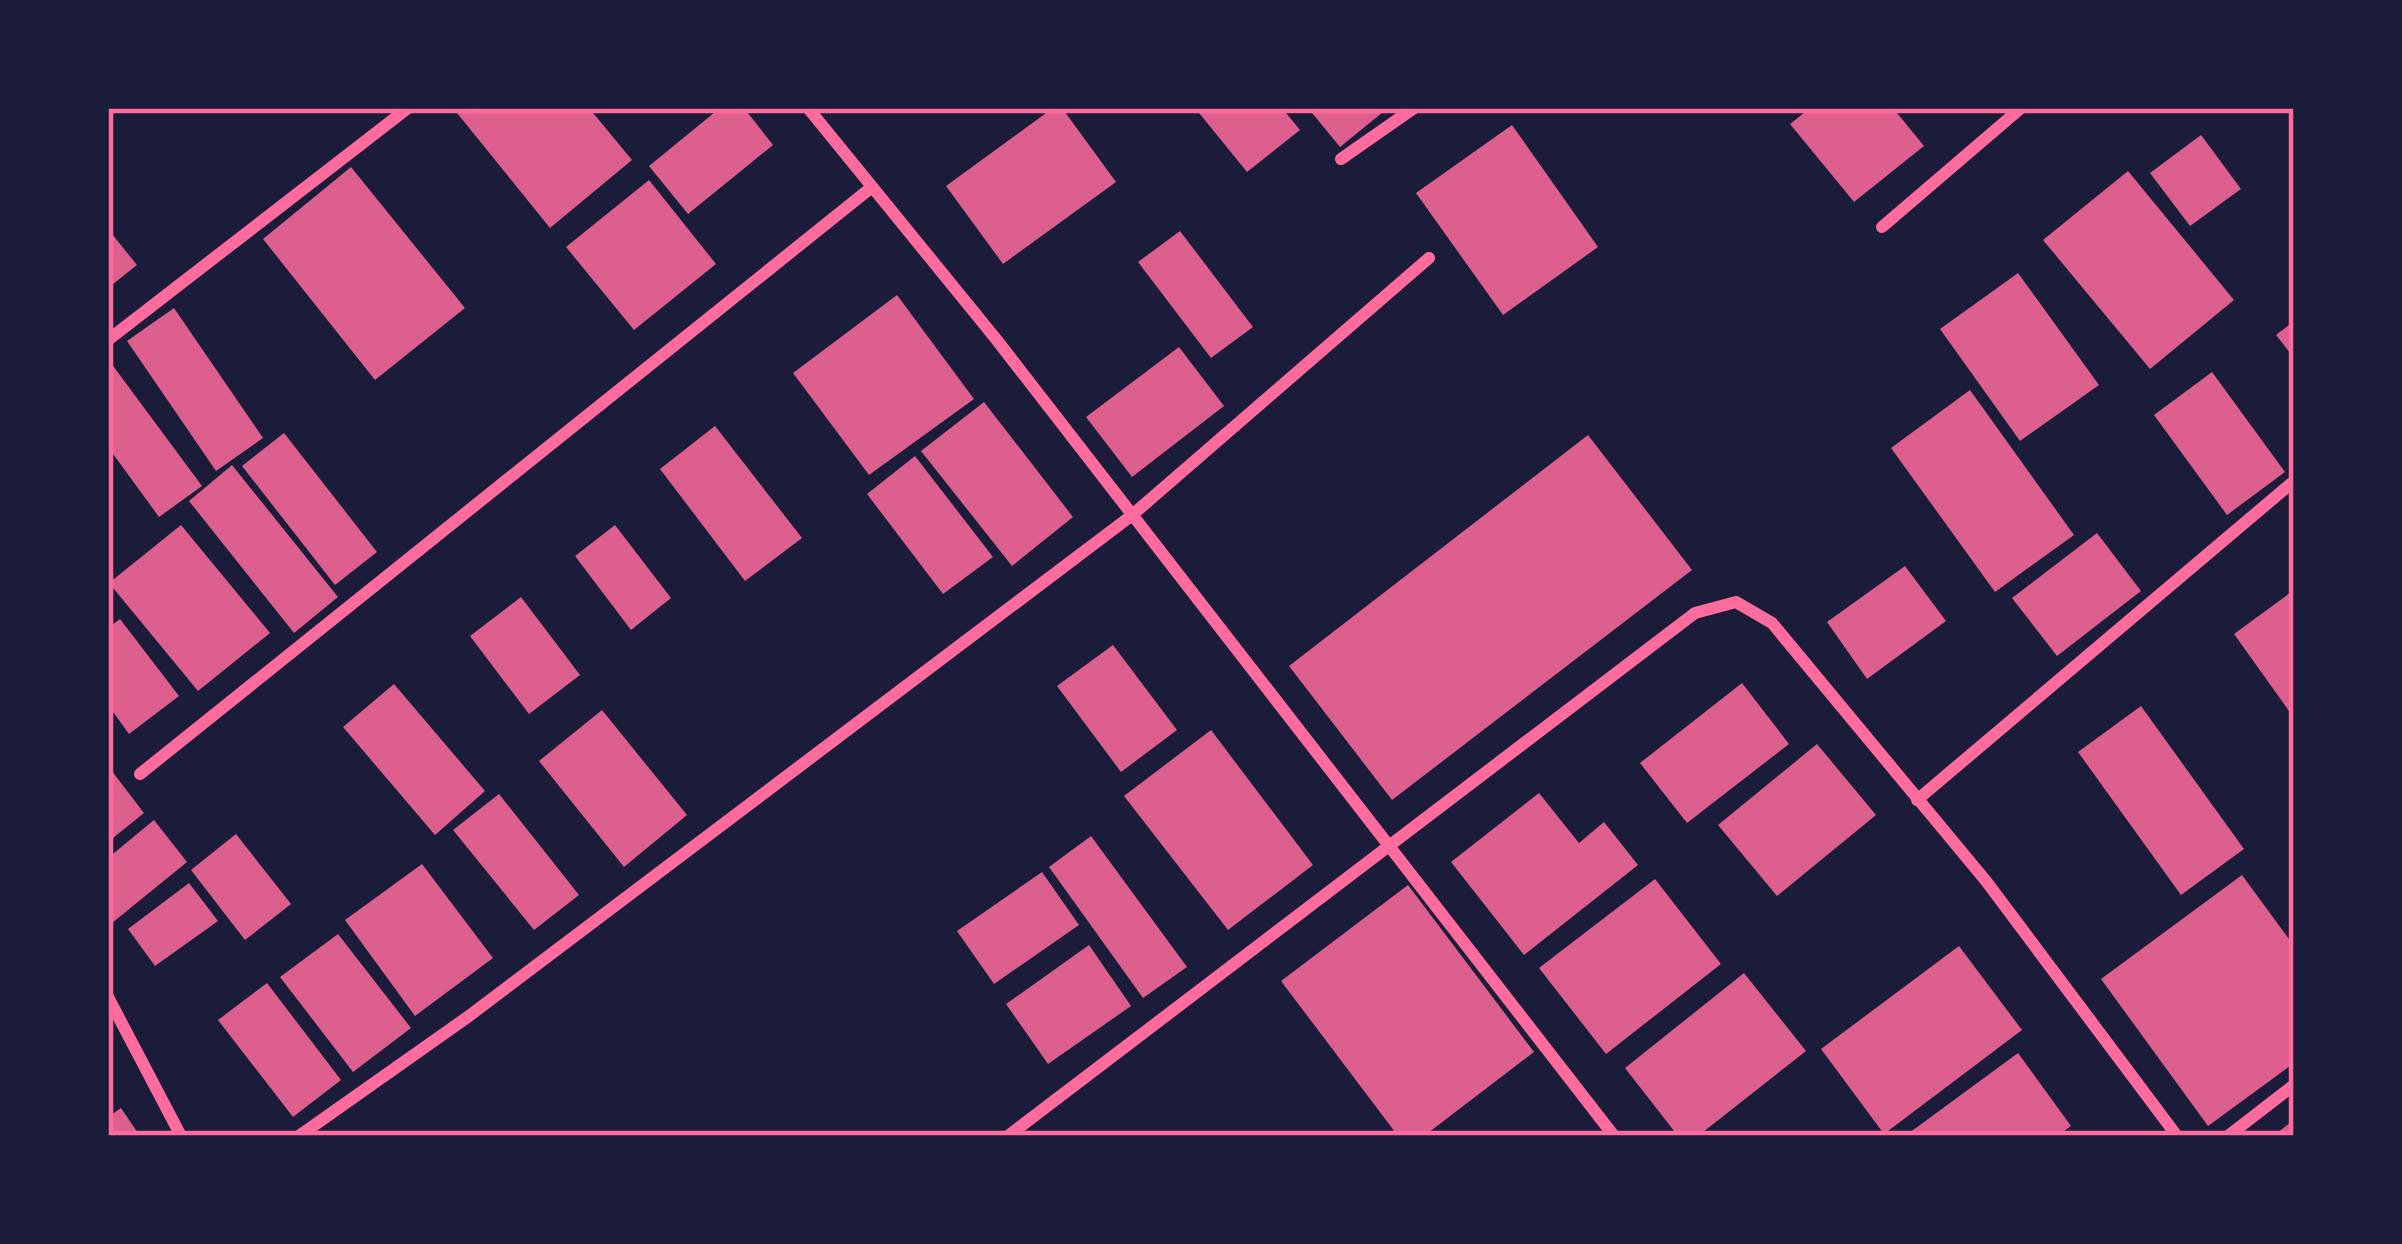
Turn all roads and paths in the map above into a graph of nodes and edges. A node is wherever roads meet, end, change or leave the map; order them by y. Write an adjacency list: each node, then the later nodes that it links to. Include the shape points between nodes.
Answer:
1 (408, 108): 9 (street)
2 (808, 108): 6 (street)
3 (1414, 108): 5 (street)
4 (2021, 108): 7 (street)
5 (1341, 159)
6 (872, 187): 11 (street); 12 (street)
7 (1882, 227)
8 (1429, 258): 11 (street)
9 (108, 340)
10 (2294, 481): 13 (street)
11 (1131, 516): 14 (street); 18 (street)
12 (140, 775)
13 (1917, 800): 14 (street, via 1772,623 1736,602 1695,613); 21 (street)
14 (1388, 846): 19 (street); 20 (street)
15 (108, 997): 17 (street)
16 (2294, 1085): 22 (street)
17 (181, 1136)
18 (299, 1136)
19 (1008, 1136)
20 (1614, 1136)
21 (2177, 1136)
22 (2228, 1136)

